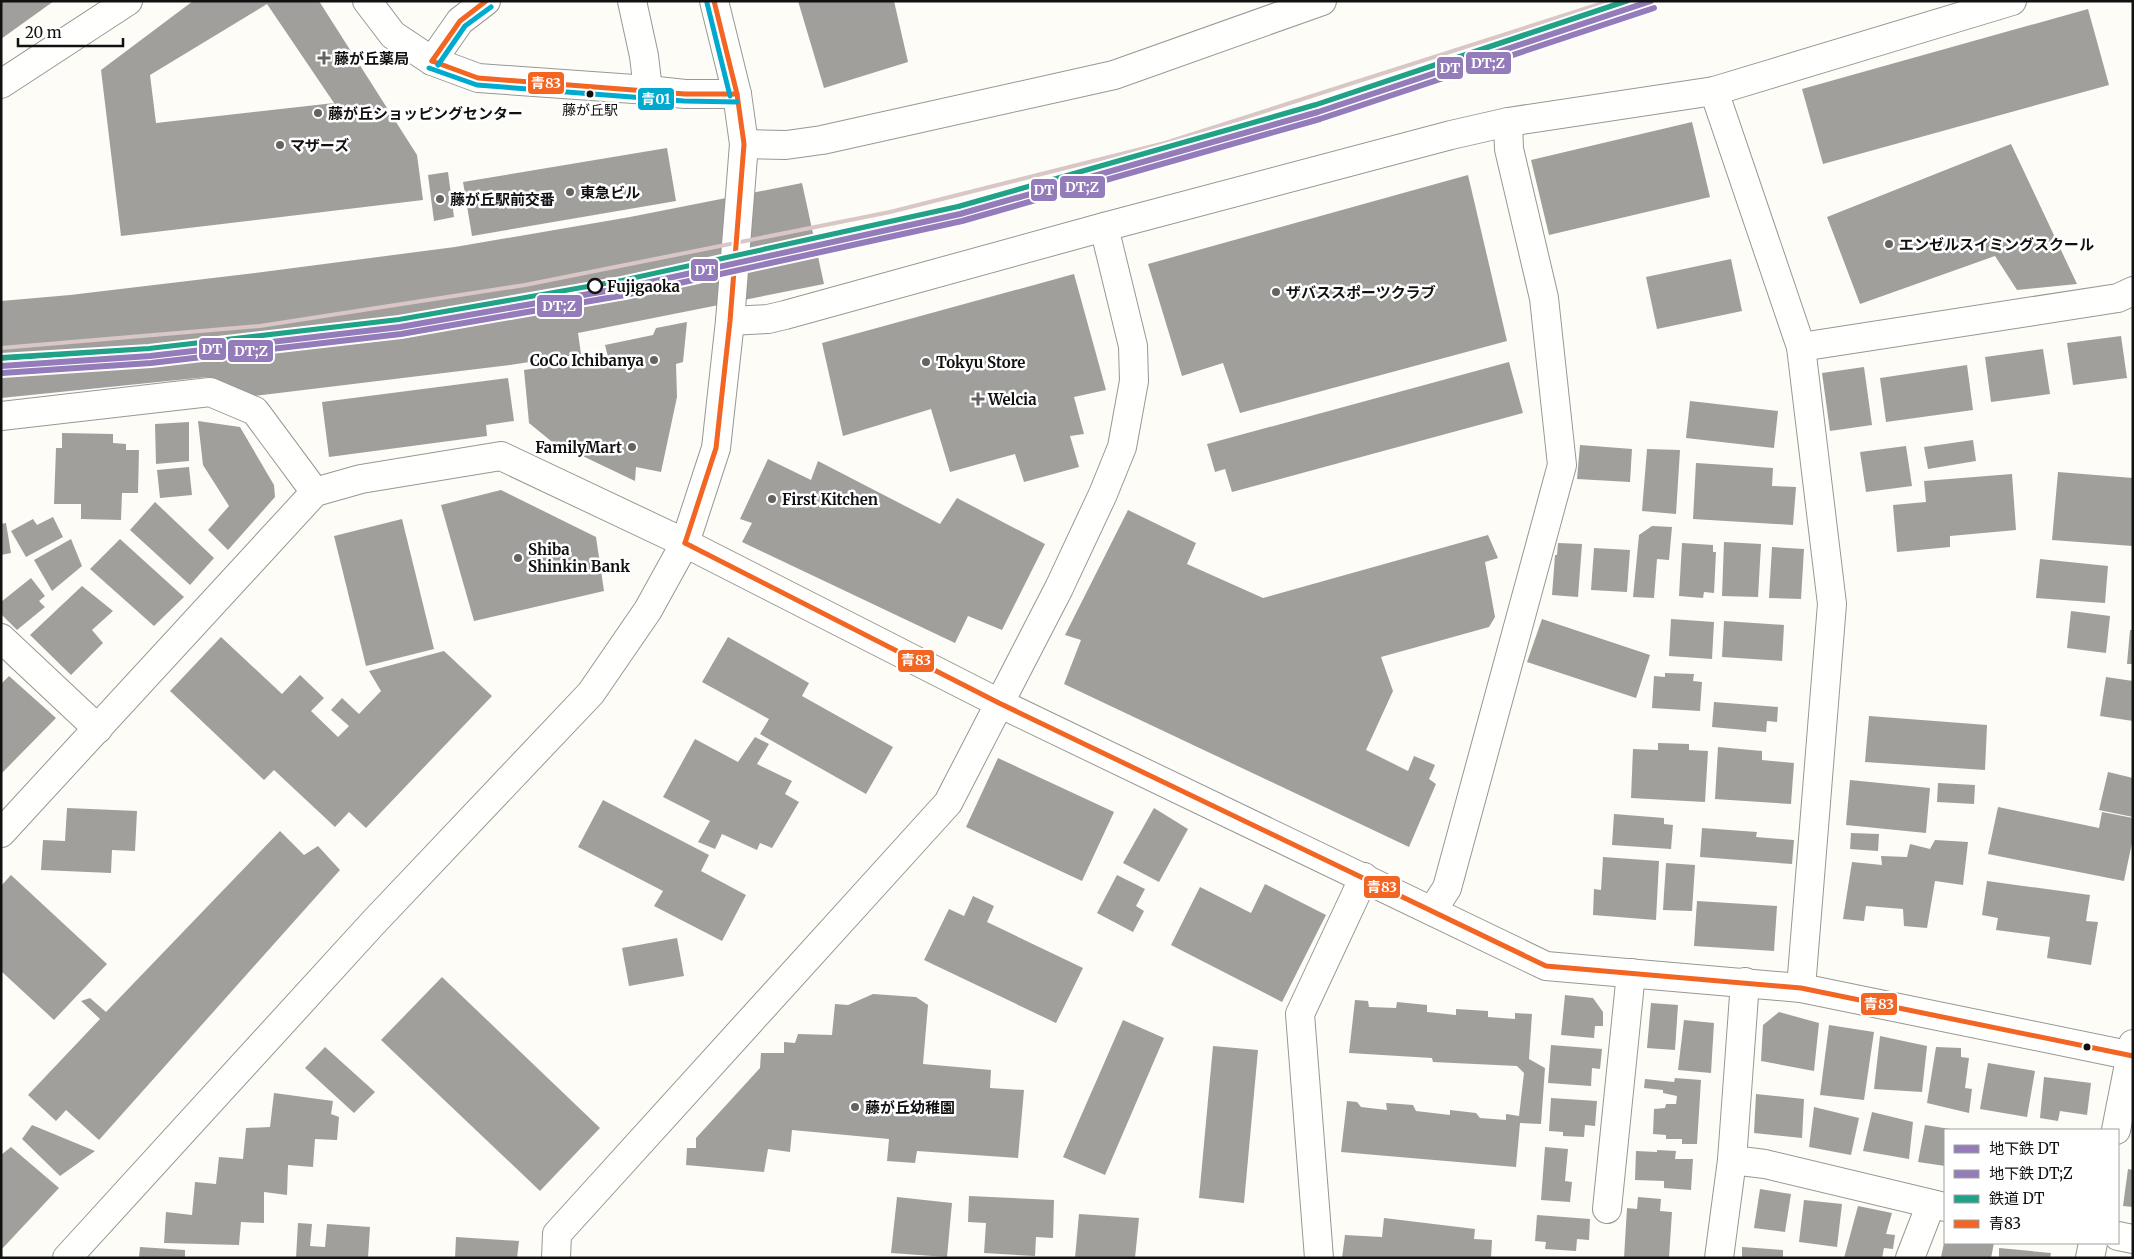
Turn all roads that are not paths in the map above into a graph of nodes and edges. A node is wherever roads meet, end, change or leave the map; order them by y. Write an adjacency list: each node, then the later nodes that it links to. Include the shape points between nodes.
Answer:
1 (128, 1): 9 (street)
2 (367, 1): 8 (street, via 393,35)
3 (486, 1): 8 (street, via 460,21)
4 (632, 1): 10 (street)
5 (714, 1): 12 (street)
6 (2012, 1): 11 (street)
7 (1313, 3): 14 (street, via 1114,75 822,140 786,145)
8 (432, 61): 10 (street, via 478,78)
9 (1, 84)
10 (648, 90): 12 (street)
11 (1714, 91): 13 (street); 18 (street)
12 (737, 94): 14 (street)
13 (1508, 122): 15 (street); 27 (street, via 1509,149 1544,298 1562,465 1447,888)
14 (744, 144): 17 (street)
15 (1104, 227): 17 (street, via 785,315); 23 (street, via 1133,346 1134,381 1122,447 1059,588)
16 (2133, 291): 18 (street, via 2118,298)
17 (730, 321): 21 (street, via 716,448)
18 (1801, 346): 30 (street, via 1832,604)
19 (1, 416): 20 (street, via 210,392 255,411)
20 (315, 492): 21 (street, via 361,479 501,456); 24 (street)
21 (686, 543): 23 (street); 39 (street, via 648,610 591,693 373,923)
22 (1, 638): 24 (street)
23 (999, 703): 26 (street); 40 (street, via 948,803 556,1234)
24 (98, 729): 25 (street)
25 (1, 833)
26 (1364, 877): 27 (street); 41 (street, via 1300,1014)
27 (1432, 911): 28 (street, via 1546,966)
28 (1631, 973): 29 (street); 35 (street)
29 (1745, 982): 30 (street); 33 (street)
30 (1801, 988): 31 (street)
31 (2132, 1051): 32 (street)
32 (2116, 1129)
33 (1732, 1160): 34 (street, via 1764,1164); 42 (street)
34 (1938, 1206): 43 (street)
35 (1607, 1209)
36 (2119, 1236): 37 (street)
37 (2133, 1239)
38 (2093, 1244): 44 (street)
39 (66, 1258)
40 (556, 1258)
41 (1319, 1258)
42 (1719, 1258)
43 (1910, 1258)
44 (2090, 1258)

